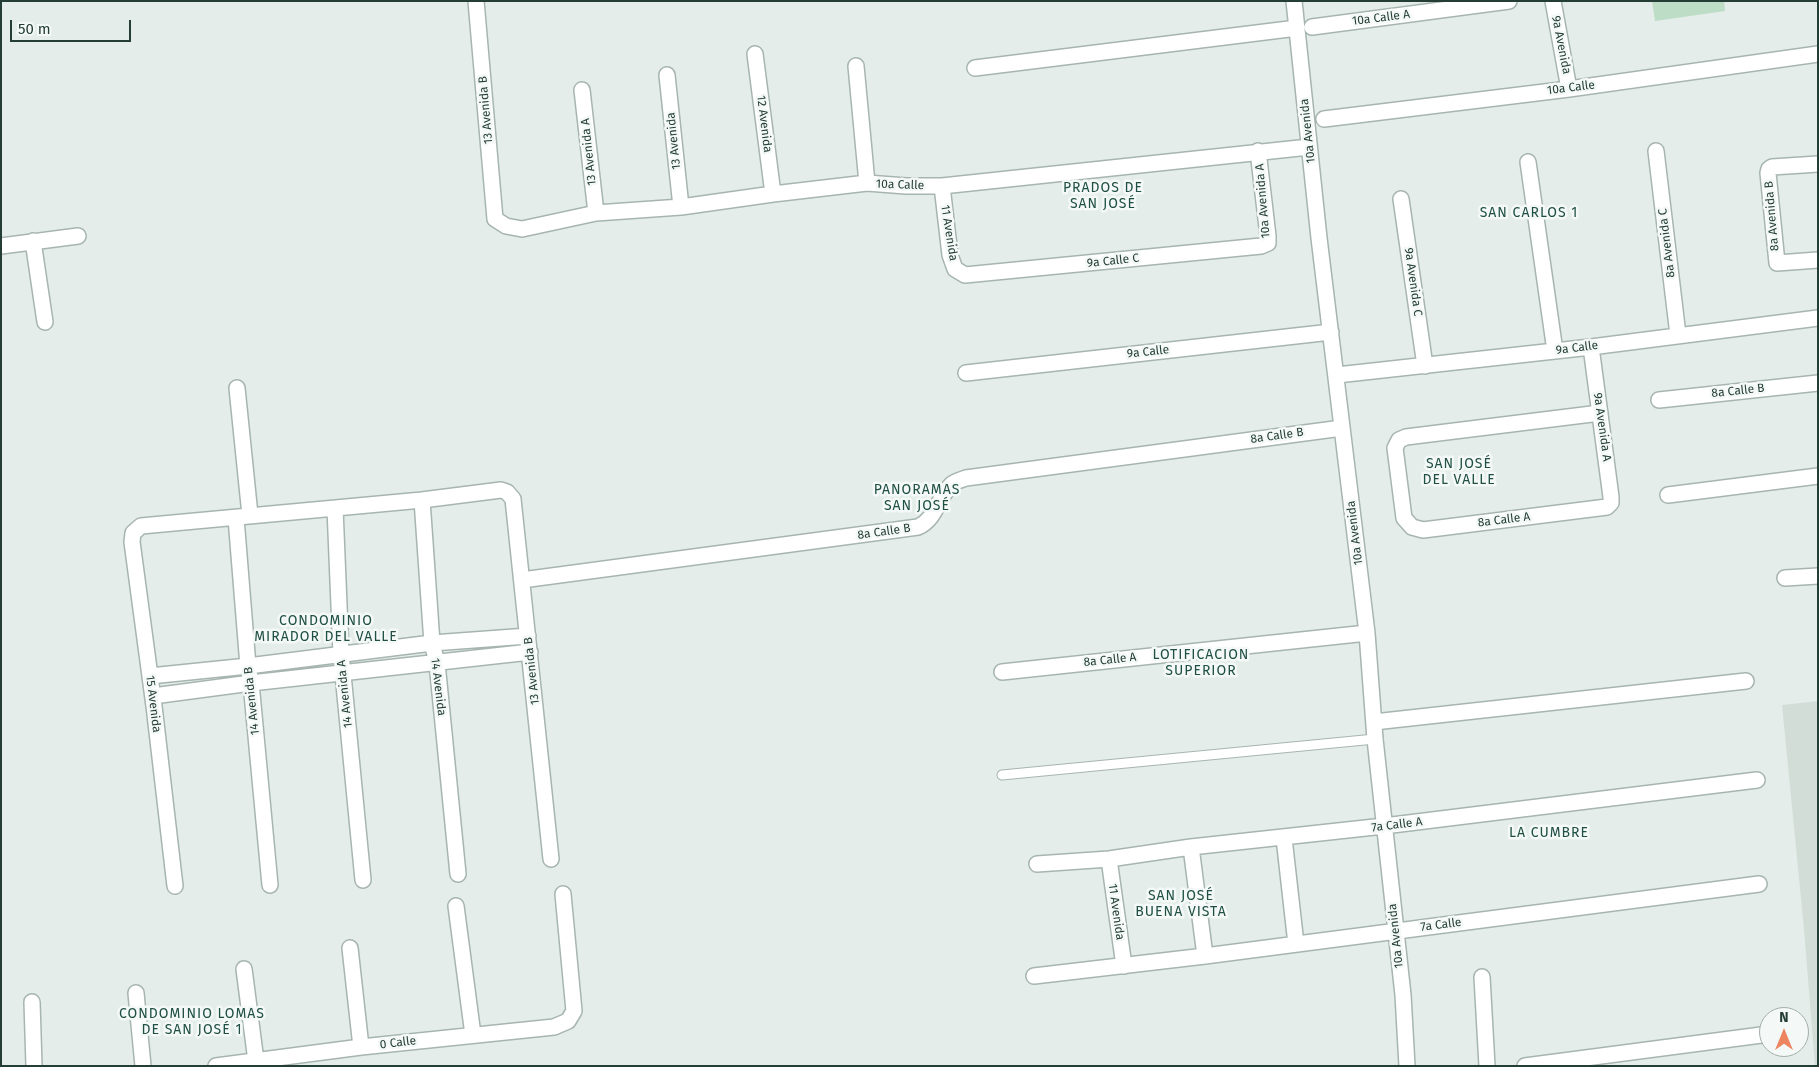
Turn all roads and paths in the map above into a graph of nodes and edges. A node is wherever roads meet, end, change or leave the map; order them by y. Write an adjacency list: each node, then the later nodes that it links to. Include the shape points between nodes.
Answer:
1 (476, 1): 25 (street, 13 Avenida B)
2 (1294, 1): 5 (street, 10a Avenida)
3 (1509, 1): 5 (street, 10a Calle A)
4 (1553, 1): 11 (street, 9a Avenida)
5 (1304, 27): 9 (street, 10a Calle A); 14 (street, 10a Avenida)
6 (755, 54): 21 (street, 12 Avenida)
7 (1818, 54): 11 (street, 10a Calle)
8 (856, 66): 19 (street)
9 (975, 68)
10 (667, 75): 23 (street, 13 Avenida)
11 (1569, 89): 13 (street, 10a Calle)
12 (582, 90): 24 (street, 13 Avenida A)
13 (1324, 119)
14 (1309, 147): 15 (street, 10a Calle); 34 (street, 10a Avenida)
15 (1258, 151): 20 (street, 10a Calle); 29 (street, 10a Avenida A, via 1268,236 1268,243)
16 (1656, 151): 35 (street, 8a Avenida C)
17 (1528, 162): 37 (street)
18 (1818, 164): 30 (street, 8a Avenida B, via 1772,167 1768,173 1777,263)
19 (867, 183): 20 (street, 10a Calle); 21 (street, 10a Calle)
20 (942, 186): 31 (street, 11 Avenida, via 950,255 955,269)
21 (773, 194): 23 (street, 10a Calle)
22 (1401, 199): 38 (street, 9a Avenida C)
23 (681, 207): 24 (street, 10a Calle)
24 (596, 213): 25 (street, 10a Calle, via 522,228 506,226)
25 (495, 219)
26 (78, 236): 27 (street)
27 (33, 241): 28 (street); 33 (street)
28 (1, 246)
29 (1262, 246): 31 (street, 9a Calle C)
30 (1818, 260)
31 (965, 275)
32 (1818, 318): 35 (street, 9a Calle)
33 (46, 322)
34 (1331, 332): 39 (street, 9a Calle); 40 (street, 10a Avenida)
35 (1678, 335): 36 (street, 9a Calle)
36 (1591, 347): 37 (street, 9a Calle); 44 (street, 9a Avenida A)
37 (1555, 351): 38 (street, 9a Calle)
38 (1425, 366): 40 (street, 9a Calle)
39 (966, 373)
40 (1337, 375): 45 (street, 10a Avenida)
41 (1818, 383): 43 (street, 8a Calle B)
42 (237, 388): 51 (street, 14 Avenida B)
43 (1658, 400)
44 (1600, 413): 49 (street, 9a Avenida A, via 1612,497); 49 (street, 8a Calle A, via 1406,436 1395,448 1404,518 1412,527 1423,530)
45 (1342, 428): 54 (street, 8a Calle B, via 966,478 949,487 929,520 918,527); 55 (street, 10a Avenida)
46 (1818, 476): 47 (street)
47 (1668, 495)
48 (422, 500): 50 (street); 54 (street, 13 Avenida B, via 501,490 507,492 513,499); 57 (street, 14 Avenida)
49 (1607, 507)
50 (335, 508): 51 (street); 59 (street, 14 Avenida A)
51 (243, 516): 61 (street, 14 Avenida B); 64 (street, 15 Avenida, via 141,526 133,533)
52 (1818, 576): 53 (street)
53 (1785, 578)
54 (522, 580): 56 (street, 13 Avenida B)
55 (1366, 633): 62 (street, 8a Calle A); 68 (street, 10a Avenida)
56 (528, 636): 57 (street); 58 (street, 13 Avenida B)
57 (432, 643): 59 (street); 60 (street, 14 Avenida)
58 (530, 652): 60 (street); 75 (street, 13 Avenida B)
59 (341, 654): 61 (street); 63 (street, 14 Avenida A)
60 (437, 663): 63 (street); 78 (street, 14 Avenida)
61 (248, 666): 64 (street); 66 (street, 14 Avenida B)
62 (1002, 672)
63 (343, 674): 66 (street); 79 (street, 14 Avenida A)
64 (150, 676): 67 (street, 15 Avenida)
65 (1746, 680): 68 (street)
66 (251, 683): 67 (street); 80 (street, 14 Avenida B)
67 (153, 696): 82 (street, 15 Avenida)
68 (1374, 722): 69 (street, 10a Avenida)
69 (1375, 739): 70 (lane); 72 (street, 10a Avenida)
70 (1002, 775)
71 (1757, 780): 72 (street, 7a Calle A)
72 (1384, 826): 73 (street, 7a Calle A); 85 (street, 10a Avenida)
73 (1284, 838): 74 (street, 7a Calle A); 86 (street)
74 (1191, 847): 76 (street, 7a Calle A); 88 (street)
75 (551, 859)
76 (1108, 859): 77 (street, 7a Calle A); 89 (street, 11 Avenida)
77 (1037, 864)
78 (458, 874)
79 (363, 880)
80 (270, 884)
81 (1760, 884): 85 (street, 7a Calle)
82 (175, 886)
83 (564, 894): 95 (street, 0 Calle, via 574,1011 568,1021 554,1026)
84 (456, 906): 95 (street)
85 (1395, 931): 86 (street, 7a Calle); 102 (street, 10a Avenida)
86 (1296, 944): 88 (street, 7a Calle)
87 (350, 948): 97 (street)
88 (1205, 956): 89 (street, 7a Calle)
89 (1124, 966): 91 (street, 7a Calle)
90 (244, 969): 98 (street)
91 (1034, 976)
92 (1482, 977): 103 (street)
93 (136, 993): 100 (street)
94 (32, 1002): 99 (street)
95 (473, 1034): 97 (street, 0 Calle)
96 (1759, 1035): 104 (street)
97 (361, 1047): 98 (street, 0 Calle)
98 (256, 1061): 101 (street, 0 Calle)
99 (34, 1066)
100 (143, 1066)
101 (216, 1066)
102 (1407, 1066)
103 (1487, 1066)
104 (1525, 1066)

